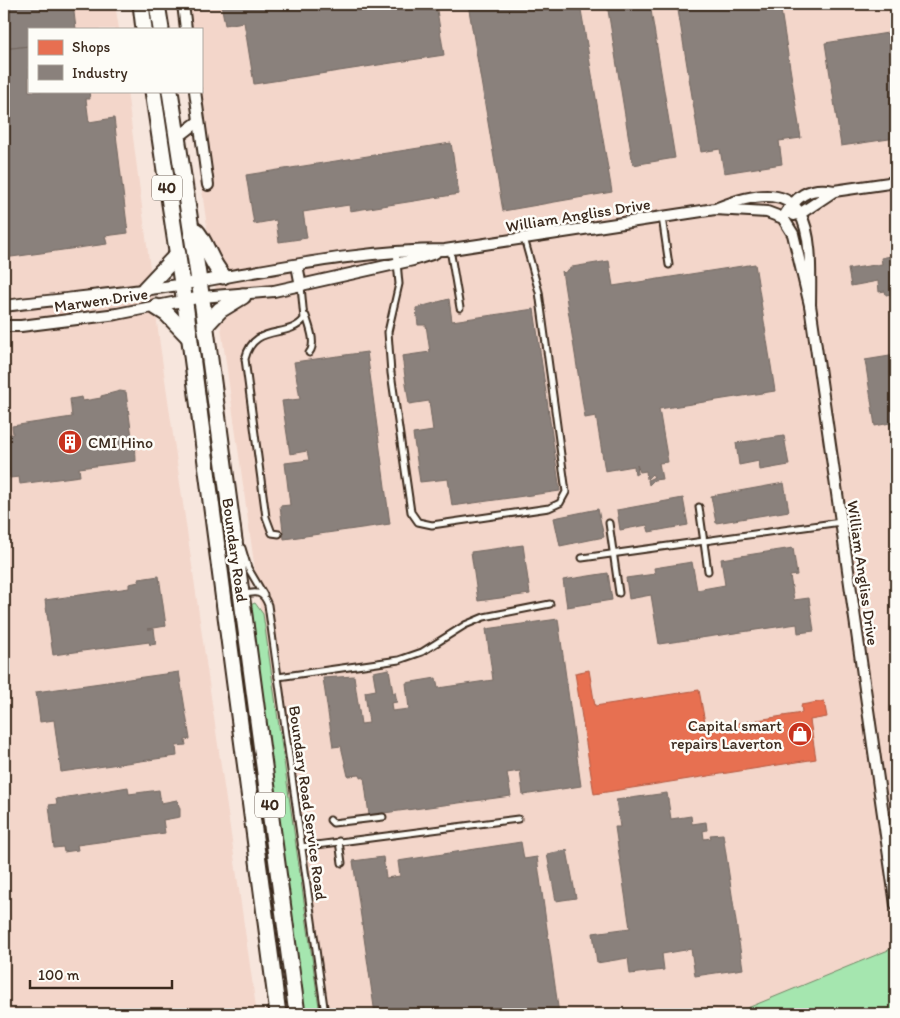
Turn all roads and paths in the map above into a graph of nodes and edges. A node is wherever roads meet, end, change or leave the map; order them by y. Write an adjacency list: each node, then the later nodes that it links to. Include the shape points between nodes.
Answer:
1 (141, 4): 4 (main road)
2 (158, 4): 5 (main road)
3 (183, 4): 6 (street)
4 (144, 28)
5 (161, 28)
6 (186, 28)
7 (153, 92): 24 (main road, Boundary Road / 40)
8 (170, 92): 11 (main road, Boundary Road / 40)
9 (195, 92): 10 (street)
10 (199, 121): 11 (street); 13 (street)
11 (178, 138): 20 (main road, Boundary Road / 40)
12 (896, 182): 14 (street)
13 (208, 185)
14 (834, 191): 15 (street, via 812,191); 17 (street)
15 (792, 203): 16 (street, William Angliss Drive, via 768,196); 17 (street, William Angliss Drive); 19 (street)
16 (715, 210): 18 (street, William Angliss Drive); 19 (street, William Angliss Drive, via 767,212)
17 (801, 213): 19 (street); 36 (street, William Angliss Drive, via 807,227 811,255)
18 (662, 218): 21 (street, William Angliss Drive); 27 (lane)
19 (784, 218): 36 (street, William Angliss Drive, via 793,234)
20 (191, 226): 28 (main road, via 200,235 210,261); 29 (main road, Boundary Road / 40)
21 (524, 238): 22 (street, William Angliss Drive); 26 (lane, via 539,292 566,486 560,503 549,508 432,525 414,518 403,461 388,332 399,284)
22 (448, 250): 23 (street, William Angliss Drive); 26 (street, William Angliss Drive); 39 (lane)
23 (396, 251): 25 (street, William Angliss Drive); 26 (lane)
24 (178, 254): 30 (main road, Boundary Road / 40); 32 (main road)
25 (297, 264): 28 (street, William Angliss Drive); 31 (street)
26 (398, 264): 31 (street, William Angliss Drive)
27 (669, 265)
28 (223, 276): 29 (street, William Angliss Drive)
29 (198, 282): 30 (street, William Angliss Drive); 34 (main road, Boundary Road / 40)
30 (182, 284): 32 (street, Marwen Drive); 35 (main road, Boundary Road / 40)
31 (301, 286): 33 (street, William Angliss Drive); 40 (lane)
32 (146, 289): 37 (street, Marwen Drive)
33 (243, 296): 34 (street, William Angliss Drive); 42 (main road, via 220,310)
34 (202, 298): 35 (street, Marwen Drive); 42 (main road, Boundary Road / 40)
35 (185, 301): 38 (street, Marwen Drive); 43 (main road, Boundary Road / 40)
36 (810, 305): 47 (street, William Angliss Drive)
37 (4, 306)
38 (156, 306): 41 (street, Marwen Drive, via 40,324); 43 (main road)
39 (460, 308)
40 (305, 313): 44 (lane, via 313,342); 49 (lane, via 300,324 254,341 246,359 266,517 272,533)
41 (4, 326)
42 (206, 326): 45 (main road, Boundary Road / 40)
43 (189, 337): 57 (main road, Boundary Road / 40)
44 (309, 353)
45 (228, 485): 55 (main road, Boundary Road / 40); 56 (lane, Boundary Road Service Road, via 236,509 244,558)
46 (699, 507): 50 (lane)
47 (841, 522): 50 (lane); 66 (street, William Angliss Drive)
48 (609, 523): 51 (lane)
49 (279, 534)
50 (704, 541): 51 (lane); 53 (lane)
51 (613, 554): 52 (lane); 54 (lane)
52 (582, 558)
53 (708, 571)
54 (619, 593)
55 (242, 595): 56 (lane, via 254,592); 57 (main road); 68 (main road, Boundary Road / 40)
56 (265, 596): 59 (lane, Boundary Road Service Road)
57 (224, 601): 67 (main road, Boundary Road / 40)
58 (550, 604): 59 (lane, via 484,617 422,652 399,660)
59 (278, 676): 64 (lane, Boundary Road Service Road)
60 (384, 817): 62 (lane, via 334,823)
61 (518, 819): 63 (lane)
62 (330, 820)
63 (339, 841): 64 (lane); 65 (lane)
64 (301, 847): 69 (lane, Boundary Road Service Road)
65 (342, 863)
66 (896, 904)
67 (278, 1014)
68 (297, 1014)
69 (325, 1014)

